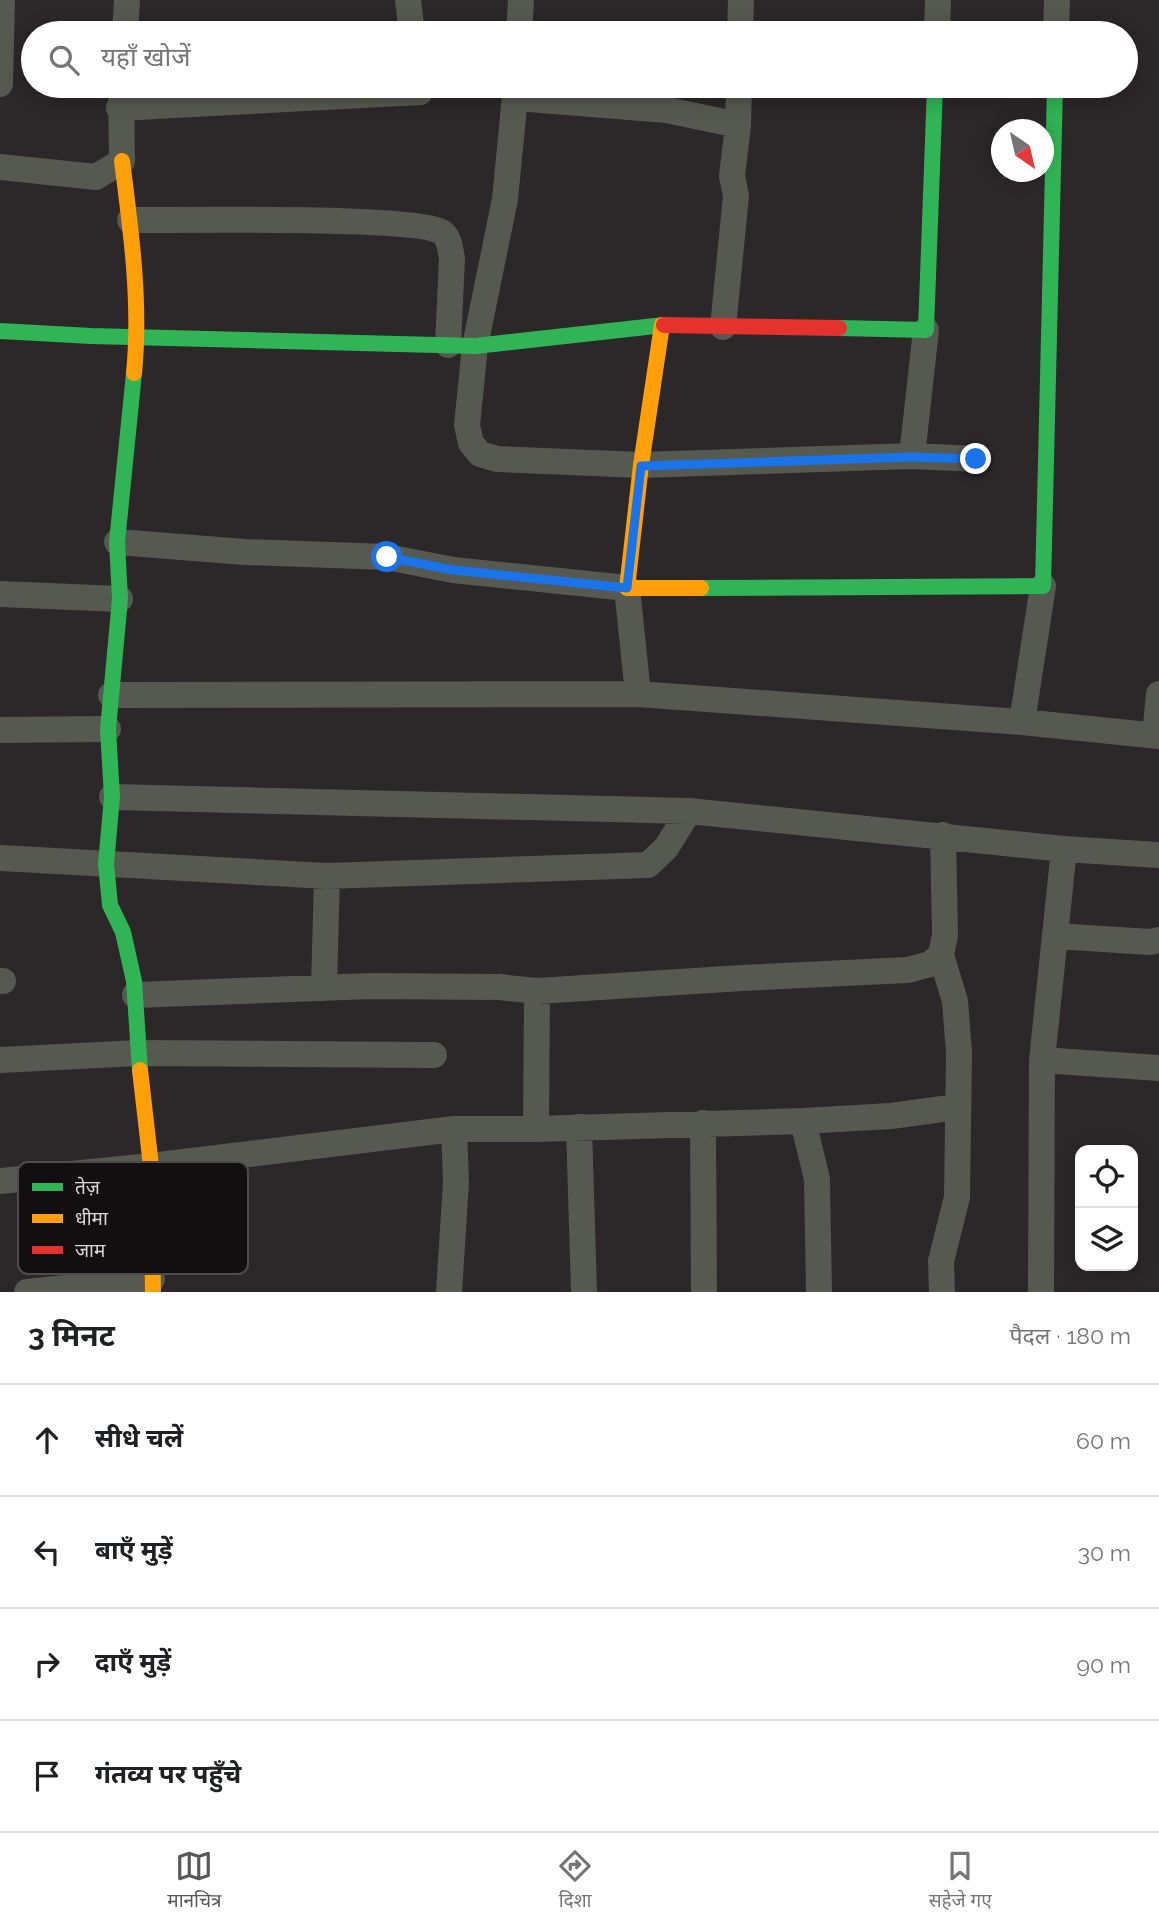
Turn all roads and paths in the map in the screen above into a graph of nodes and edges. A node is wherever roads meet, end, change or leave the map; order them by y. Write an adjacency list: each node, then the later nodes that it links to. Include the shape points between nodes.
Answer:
1 (2, 0): 14 (street)
2 (127, 0): 8 (street)
3 (408, 0): 9 (street)
4 (521, 0): 10 (street)
5 (741, 0): 11 (street)
6 (938, 0): 12 (street)
7 (1057, 0): 13 (street)
8 (126, 21)
9 (411, 21)
10 (520, 21)
11 (740, 21)
12 (937, 21)
13 (1056, 21)
14 (0, 84)
15 (120, 98): 22 (street)
16 (515, 98): 31 (street, via 505,198)
17 (566, 98): 21 (street, via 667,110)
18 (739, 98): 21 (street)
19 (935, 98): 27 (street)
20 (1055, 98): 36 (street)
21 (738, 125): 26 (street)
22 (122, 161): 23 (street, via 96,177); 24 (street)
23 (0, 167)
24 (130, 220): 29 (street); 30 (street, via 330,221 428,227 444,234 452,258)
25 (663, 325): 26 (street); 31 (street); 34 (street)
26 (723, 327): 27 (street)
27 (926, 330): 32 (street)
28 (0, 331): 29 (street)
29 (138, 337): 30 (street); 35 (street)
30 (448, 345): 31 (street)
31 (475, 346): 34 (street, via 467,425 471,443 480,454 497,459)
32 (912, 457): 33 (street); 34 (street)
33 (976, 459)
34 (641, 466): 37 (street)
35 (117, 542): 37 (street, via 387,557 453,570); 39 (street)
36 (1043, 586): 37 (street); 43 (street)
37 (627, 588): 40 (street)
38 (0, 594): 39 (street)
39 (120, 599): 42 (street)
40 (638, 694): 42 (street); 43 (street)
41 (1159, 694): 46 (street)
42 (111, 695): 44 (street)
43 (1022, 722): 46 (street)
44 (108, 729): 45 (street); 47 (street)
45 (0, 730)
46 (1157, 736)
47 (112, 797): 48 (street); 53 (street)
48 (689, 811): 49 (street); 54 (street, via 666,848 648,865)
49 (943, 835): 50 (street); 57 (street)
50 (1064, 849): 51 (street); 55 (street)
51 (1159, 855)
52 (0, 859): 53 (street)
53 (106, 864): 54 (street); 60 (street, via 110,905 123,932)
54 (327, 876): 58 (street)
55 (1056, 936): 56 (street); 64 (street)
56 (1159, 940)
57 (942, 955): 59 (street, via 908,970); 66 (street, via 955,1001)
58 (324, 988): 59 (street); 60 (street)
59 (537, 991): 71 (street)
60 (135, 995): 61 (street)
61 (138, 1053): 62 (street); 63 (street); 72 (street)
62 (434, 1055)
63 (0, 1060)
64 (1042, 1060): 65 (street); 83 (street)
65 (1159, 1068)
66 (957, 1107): 67 (street); 82 (street, via 957,1197 941,1261)
67 (803, 1121): 68 (street); 81 (street, via 817,1179)
68 (703, 1123): 69 (street); 80 (street)
69 (579, 1127): 71 (street); 79 (street)
70 (454, 1129): 71 (street); 73 (street); 78 (street, via 456,1182)
71 (536, 1129)
72 (151, 1162)
73 (184, 1162)
74 (18, 1179): 75 (street)
75 (0, 1181)
76 (152, 1286): 77 (street)
77 (27, 1292)
78 (449, 1292)
79 (584, 1292)
80 (704, 1292)
81 (819, 1292)
82 (942, 1292)
83 (1041, 1292)

